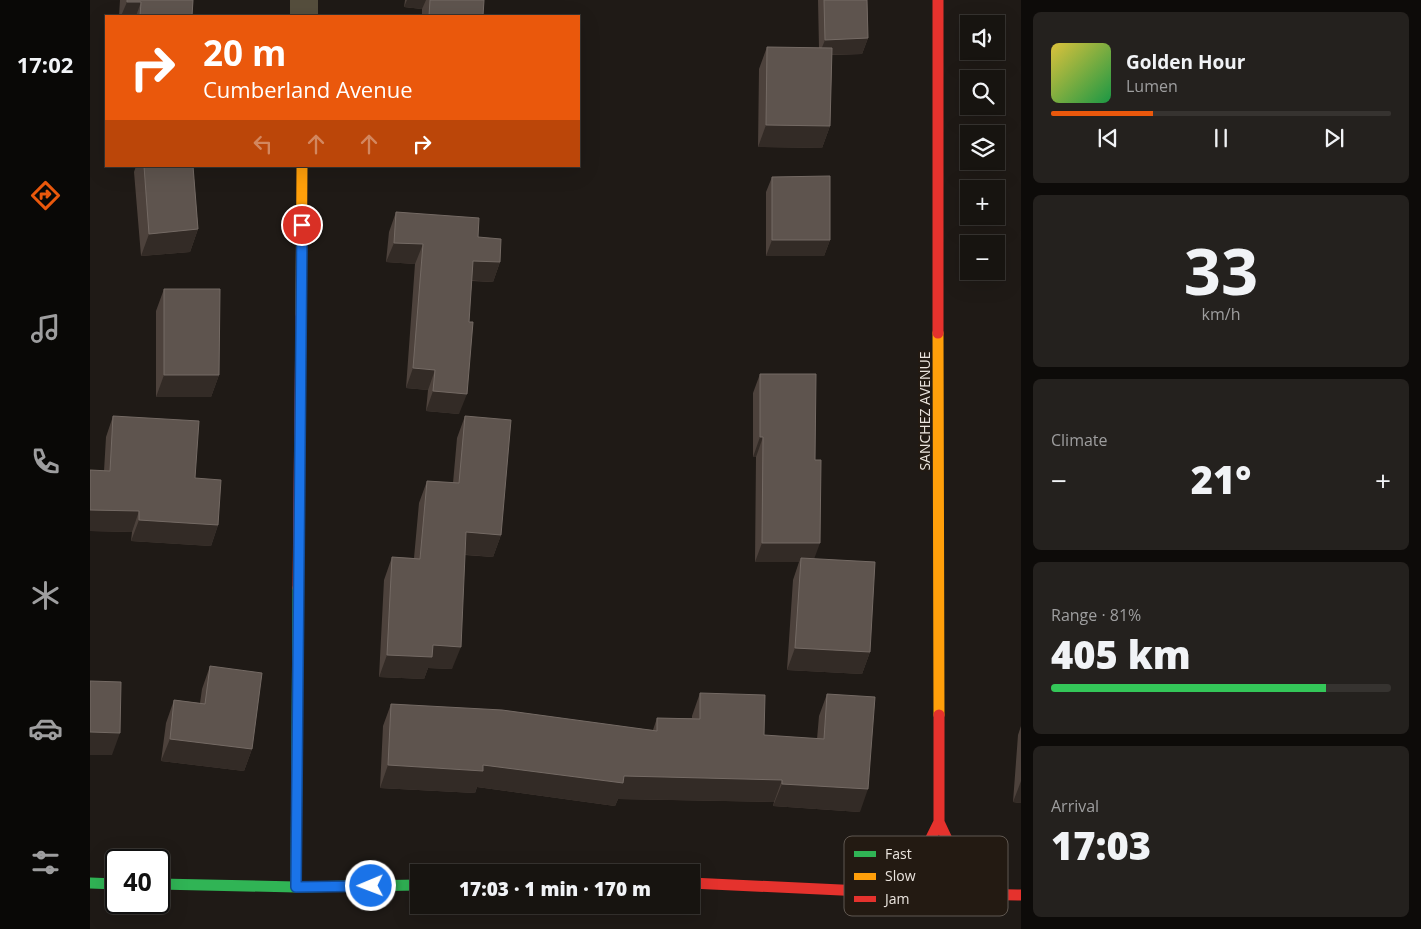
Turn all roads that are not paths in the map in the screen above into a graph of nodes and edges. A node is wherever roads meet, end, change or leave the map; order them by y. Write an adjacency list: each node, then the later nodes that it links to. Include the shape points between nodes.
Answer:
1 (304, 0): 3 (street)
2 (938, 0): 5 (street, SANCHEZ AVENUE)
3 (304, 15)
4 (302, 167): 13 (street)
5 (939, 822): 6 (street, SANCHEZ AVENUE); 7 (street, SANCHEZ AVENUE)
6 (932, 836)
7 (946, 836)
8 (90, 883): 10 (street)
9 (700, 883): 14 (street)
10 (105, 884)
11 (170, 884): 13 (street)
12 (410, 885): 13 (street)
13 (296, 887)
14 (844, 890)
15 (1008, 895): 16 (street)
16 (1021, 895)

